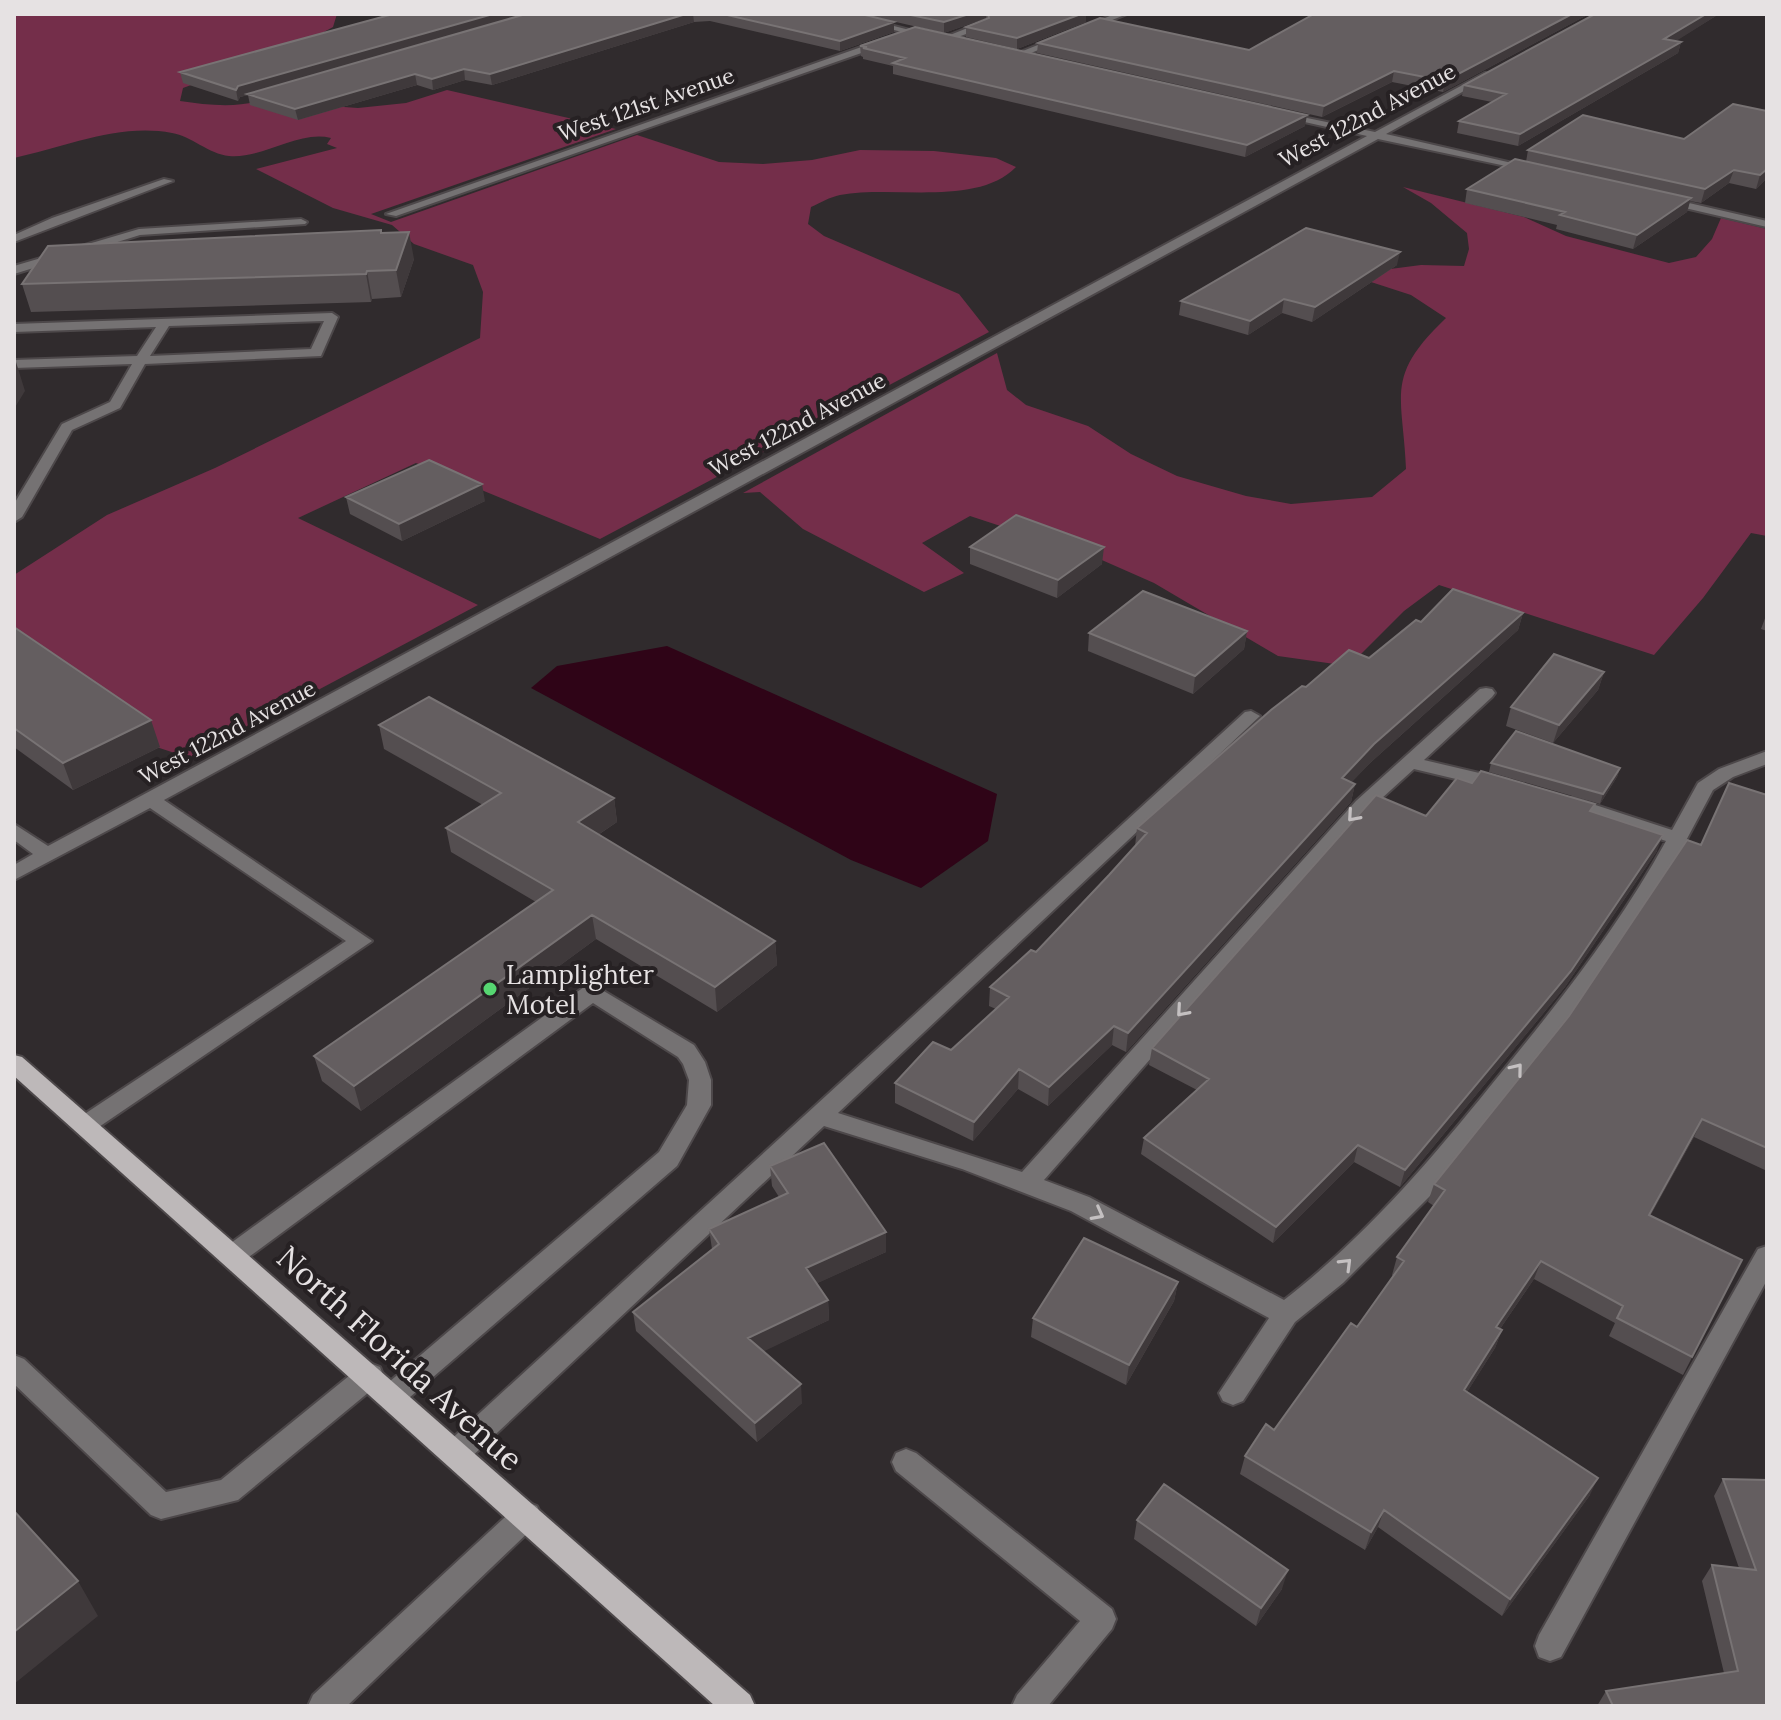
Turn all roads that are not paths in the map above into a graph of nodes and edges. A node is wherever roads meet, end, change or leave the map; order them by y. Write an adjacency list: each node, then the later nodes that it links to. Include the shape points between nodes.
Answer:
1 (836, 14): 4 (street)
2 (1123, 14): 8 (street)
3 (985, 24): 5 (street)
4 (913, 32): 5 (street); 16 (street, West 121st Avenue)
5 (944, 39): 6 (street)
6 (974, 45)
7 (1003, 52): 8 (street)
8 (1018, 55): 9 (street)
9 (1034, 59)
10 (1496, 70): 12 (street, West 122nd Avenue)
11 (1267, 111): 12 (street)
12 (1376, 135): 13 (street); 32 (street, West 122nd Avenue)
13 (1541, 172)
14 (168, 181): 19 (street)
15 (1647, 196): 18 (street)
16 (392, 214)
17 (301, 222): 20 (street, via 139,232)
18 (1767, 224)
19 (14, 239)
20 (14, 270)
21 (165, 323): 22 (street); 23 (street); 23 (street, via 332,317 316,353)
22 (14, 328)
23 (141, 360): 24 (street); 25 (street, via 115,405 67,427)
24 (14, 364)
25 (14, 517)
26 (1486, 693): 29 (street)
27 (1251, 716): 38 (street)
28 (1767, 757): 34 (street, via 1705,787)
29 (1410, 762): 30 (street); 40 (street, one-way to 40, via 1363,805)
30 (1525, 789)
31 (1553, 798): 34 (street)
32 (150, 799): 35 (street, West 122nd Avenue); 39 (street, via 361,941)
33 (14, 830): 35 (street)
34 (1678, 838): 43 (street, one-way to 34, via 1334,1276 1421,1189 1552,1026 1655,880)
35 (47, 855): 36 (street, West 122nd Avenue)
36 (14, 873)
37 (14, 1063): 39 (main road, North Florida Avenue)
38 (822, 1117): 40 (street); 48 (street)
39 (85, 1125): 41 (main road, North Florida Avenue)
40 (1026, 1184): 43 (street, one-way to 43, via 1080,1204)
41 (233, 1255): 45 (main road, North Florida Avenue); 47 (street, via 592,992 686,1051 700,1080 699,1105 668,1159)
42 (1767, 1256): 51 (street)
43 (1286, 1314): 46 (street)
44 (14, 1367): 45 (street, via 161,1506 228,1491)
45 (370, 1375): 47 (main road, North Florida Avenue)
46 (1233, 1393)
47 (392, 1396): 48 (main road, North Florida Avenue)
48 (456, 1453): 50 (main road, North Florida Avenue)
49 (906, 1462): 54 (street, via 1101,1619)
50 (527, 1515): 52 (street); 53 (main road, North Florida Avenue)
51 (1550, 1646)
52 (324, 1706)
53 (739, 1706)
54 (1028, 1706)

